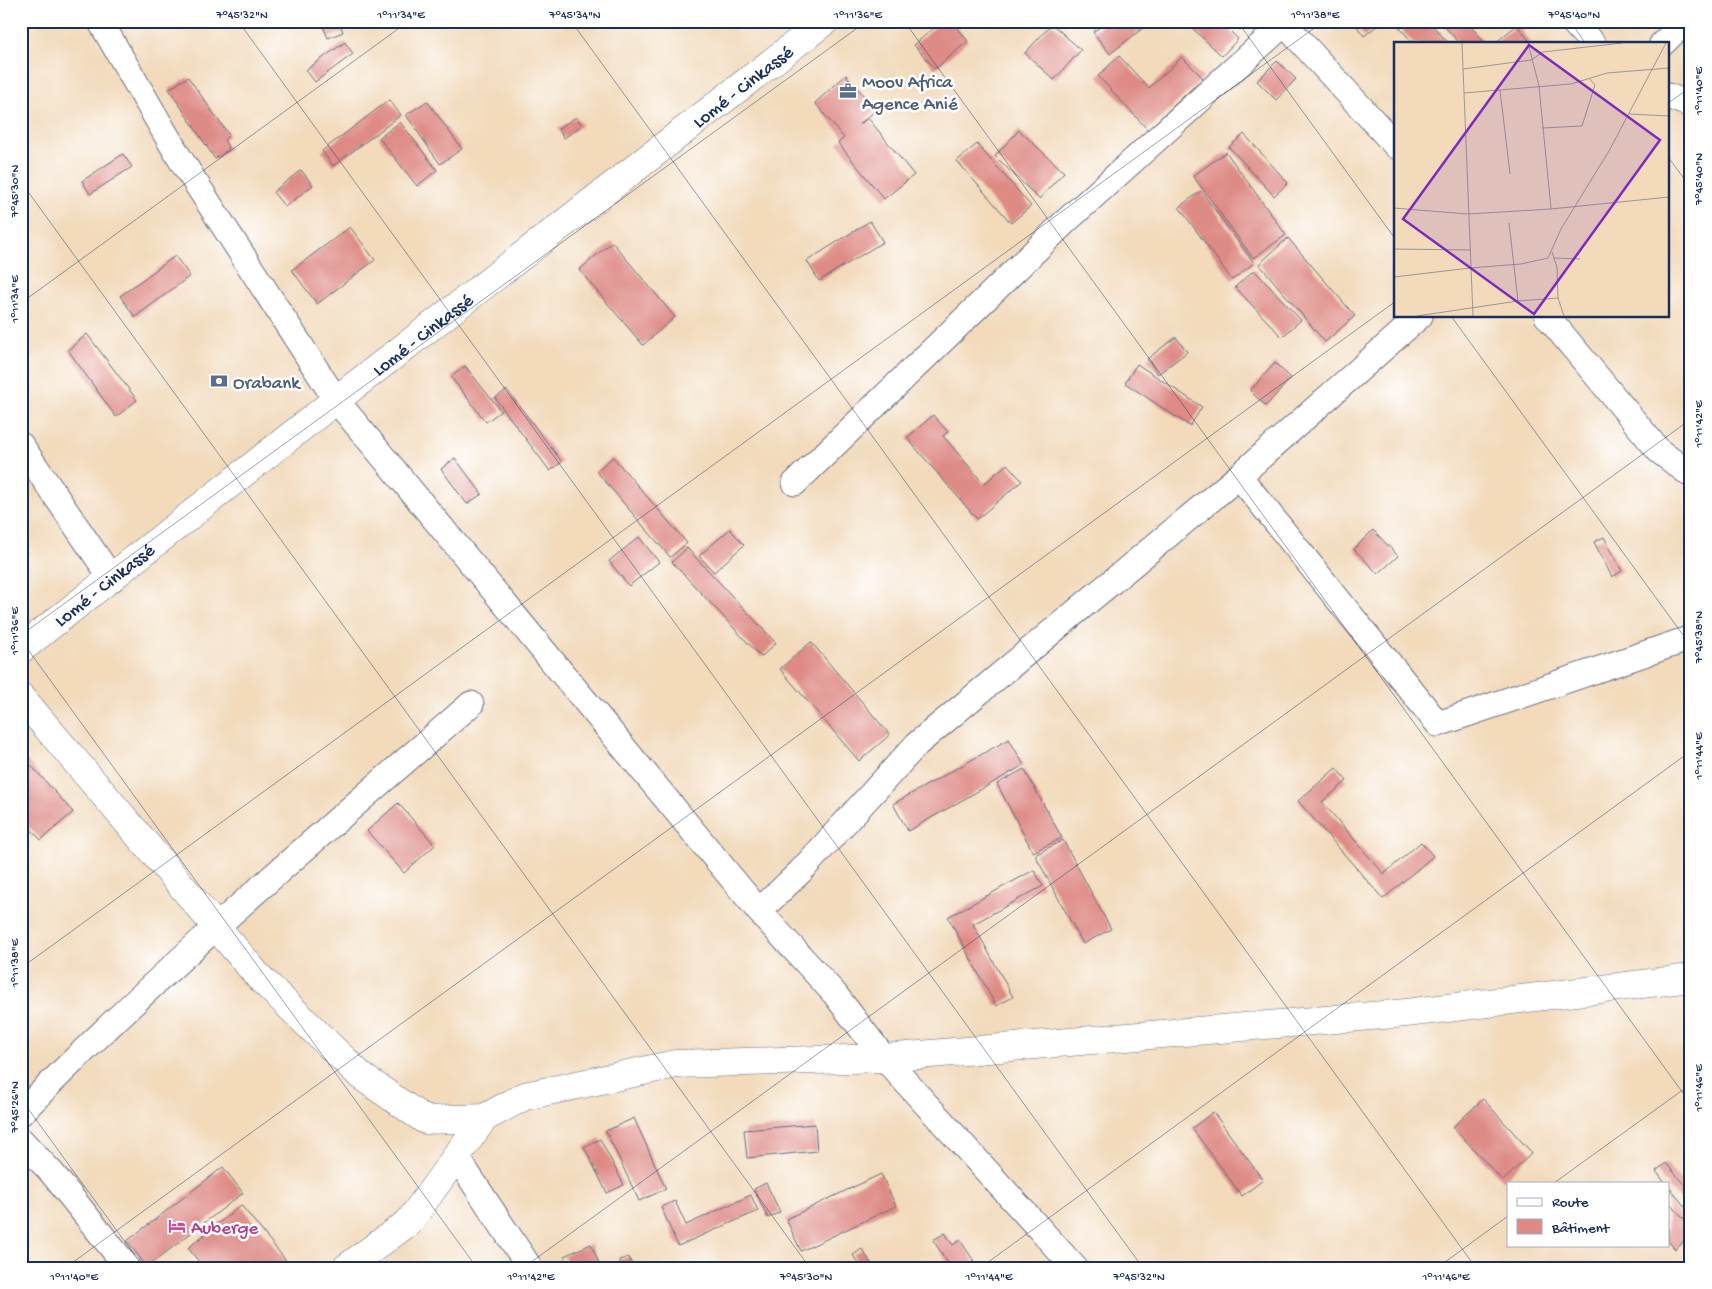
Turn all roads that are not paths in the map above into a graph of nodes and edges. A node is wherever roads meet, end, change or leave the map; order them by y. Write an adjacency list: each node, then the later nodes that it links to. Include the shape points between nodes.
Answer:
1 (100, 21): 13 (street, via 179,157)
2 (824, 21): 13 (main road, Lomé - Cinkassé)
3 (1572, 21): 6 (street)
4 (1686, 21): 7 (street)
5 (1283, 23): 10 (street); 17 (street, via 1065,222)
6 (1591, 42)
7 (1664, 42)
8 (1670, 97): 9 (street)
9 (1691, 105)
10 (1394, 144)
11 (1418, 318): 16 (street)
12 (1549, 318): 15 (street, via 1660,451)
13 (336, 400): 18 (main road, Lomé - Cinkassé); 23 (street)
14 (21, 445): 18 (street)
15 (1691, 475)
16 (1239, 476): 19 (street, via 1438,724); 23 (street, via 917,744 800,872)
17 (795, 482)
18 (112, 579): 20 (main road, Lomé - Cinkassé)
19 (1691, 638)
20 (21, 650)
21 (21, 697): 24 (main road)
22 (471, 704): 24 (street)
23 (759, 911): 26 (street, via 834,993)
24 (216, 927): 27 (street, via 85,1048); 28 (main road, via 258,976 361,1076 424,1120)
25 (1691, 978): 26 (main road, via 1406,1013)
26 (884, 1058): 28 (main road, via 676,1064 525,1096); 34 (street)
27 (21, 1113)
28 (484, 1118): 30 (main road)
29 (21, 1140): 31 (street, via 52,1173)
30 (456, 1156): 32 (main road, via 409,1222); 33 (street)
31 (128, 1268)
32 (346, 1268)
33 (530, 1268)
34 (1075, 1268)

